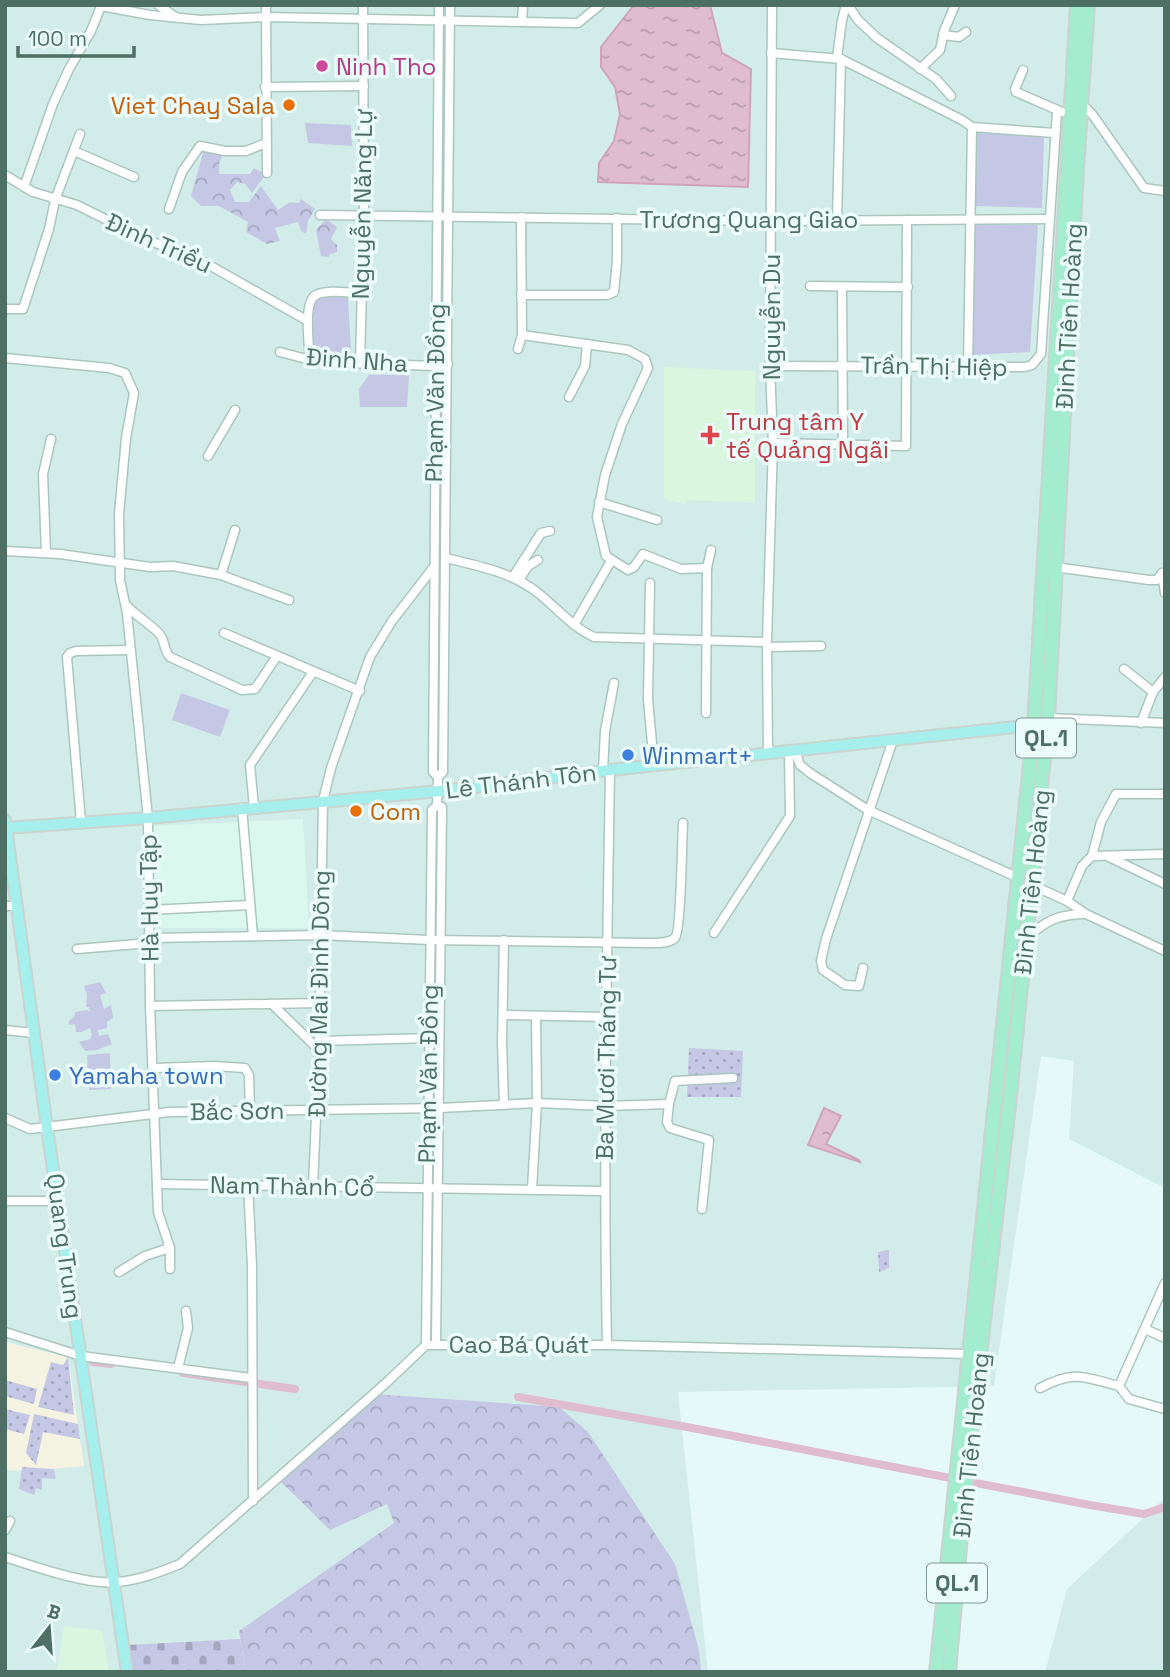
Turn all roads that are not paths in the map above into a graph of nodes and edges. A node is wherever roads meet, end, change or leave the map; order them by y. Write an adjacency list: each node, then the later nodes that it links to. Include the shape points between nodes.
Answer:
1 (159, 5): 14 (street)
2 (266, 5): 13 (street)
3 (363, 5): 15 (street, Nguyễn Năng Lự)
4 (439, 5): 16 (street, Phạm Văn Đồng)
5 (450, 5): 17 (street, Phạm Văn Đồng)
6 (523, 5): 18 (street)
7 (600, 5): 18 (street, via 578,23)
8 (772, 5): 21 (street, Nguyễn Du)
9 (847, 5): 22 (street); 23 (street, via 877,38)
10 (956, 5): 20 (street)
11 (1077, 5): 29 (highway, Đinh Tiên Hoàng / QL.1)
12 (1088, 5): 28 (highway, Đinh Tiên Hoàng / QL.1)
13 (266, 17): 14 (street); 15 (street); 26 (street)
14 (178, 18): 38 (street, via 99,7 53,104)
15 (363, 18): 16 (street); 25 (street, Nguyễn Năng Lự)
16 (439, 19): 17 (street); 45 (street, Phạm Văn Đồng)
17 (450, 19): 18 (street); 46 (street, Phạm Văn Đồng)
18 (523, 22)
19 (966, 32): 20 (street, via 959,37)
20 (943, 35): 23 (street, via 937,54)
21 (771, 53): 22 (street); 52 (street, Nguyễn Du)
22 (839, 59): 30 (street); 49 (street)
23 (920, 69): 27 (street)
24 (1023, 70): 29 (street, via 1016,92)
25 (364, 86): 26 (street); 43 (street, Nguyễn Năng Lự)
26 (265, 87): 33 (street)
27 (951, 96)
28 (1081, 103): 39 (street, via 1144,188); 92 (highway, Đinh Tiên Hoàng / QL.1)
29 (1063, 113): 31 (street); 122 (highway, Đinh Tiên Hoàng / QL.1)
30 (972, 127): 31 (street); 51 (street)
31 (1054, 133): 48 (street)
32 (80, 134): 34 (street)
33 (266, 143): 35 (street); 41 (street, via 246,151 200,146 182,172)
34 (74, 151): 37 (street); 40 (street)
35 (267, 173)
36 (5, 175): 38 (street, Đinh Triều)
37 (134, 177)
38 (24, 187): 40 (street, Đinh Triều)
39 (1165, 191)
40 (55, 200): 58 (street, via 23,310); 59 (street, Đinh Triều, via 195,257)
41 (169, 209)
42 (320, 215): 43 (street)
43 (364, 216): 45 (street); 56 (street, Nguyễn Năng Lự)
44 (521, 217): 46 (street, Trương Quang Giao); 47 (street, Trương Quang Giao); 57 (street)
45 (438, 218): 46 (street, Trương Quang Giao); 69 (street, Phạm Văn Đồng)
46 (448, 218): 67 (street, Phạm Văn Đồng)
47 (617, 218): 52 (street, Trương Quang Giao); 57 (street, via 614,292)
48 (1049, 219): 51 (street, Trương Quang Giao); 71 (street, Trần Thị Hiệp, via 1038,361 1026,367)
49 (837, 220): 50 (street, Trương Quang Giao); 52 (street, Trương Quang Giao)
50 (907, 220): 51 (street, Trương Quang Giao); 55 (street)
51 (971, 220): 71 (street)
52 (772, 221): 70 (street, Nguyễn Du)
53 (810, 286): 54 (street)
54 (842, 287): 55 (street); 68 (street)
55 (908, 287): 72 (street)
56 (361, 293): 59 (street, via 316,295 311,299); 66 (street, Nguyễn Năng Lự)
57 (522, 295): 60 (street)
58 (5, 309)
59 (308, 321): 65 (street)
60 (522, 335): 61 (street); 62 (street)
61 (587, 344): 73 (street, via 585,366); 79 (street, via 637,353 648,368 622,424)
62 (518, 349)
63 (280, 352): 65 (street, Đinh Nha)
64 (5, 358): 91 (street, Hà Huy Tập, via 109,368 128,377 134,393 119,514)
65 (310, 359): 66 (street, Đinh Nha)
66 (360, 362): 69 (street, Đinh Nha)
67 (448, 363): 69 (street, Đinh Nha); 81 (street, Phạm Văn Đồng)
68 (843, 365): 70 (street, Trần Thị Hiệp); 72 (street, Trần Thị Hiệp); 77 (street)
69 (435, 366): 80 (street, Phạm Văn Đồng)
70 (770, 366): 76 (street, Nguyễn Du)
71 (968, 366): 72 (street, Trần Thị Hiệp)
72 (906, 367): 77 (street, via 906,446)
73 (569, 397)
74 (235, 410): 78 (street)
75 (51, 439): 87 (street, via 43,474)
76 (773, 443): 77 (street); 106 (street, Nguyễn Du)
77 (843, 444)
78 (208, 456)
79 (599, 502): 82 (street); 90 (street, via 603,551)
80 (434, 509): 81 (street); 93 (street, Phạm Văn Đồng)
81 (446, 510): 88 (street, Phạm Văn Đồng)
82 (657, 520)
83 (235, 530): 96 (street)
84 (550, 531): 97 (street, via 541,533)
85 (711, 550): 94 (street)
86 (5, 551): 87 (street)
87 (46, 553): 91 (street)
88 (446, 558): 97 (street); 110 (street, Phạm Văn Đồng)
89 (538, 560): 97 (street)
90 (611, 561): 94 (street, via 631,569 643,554 681,569); 102 (street)
91 (121, 562): 96 (street); 101 (street, Hà Huy Tập)
92 (1055, 567): 95 (street, via 1149,580 1157,580); 119 (highway, Đinh Tiên Hoàng / QL.1)
93 (433, 568): 109 (street, Phạm Văn Đồng); 116 (street, Đường Mai Đình Dõng, via 380,641)
94 (707, 568): 105 (street)
95 (1163, 569): 99 (street)
96 (221, 575): 100 (street)
97 (516, 579): 102 (street)
98 (650, 583): 104 (street)
99 (1165, 593)
100 (289, 600)
101 (125, 604): 108 (street, Hà Huy Tập); 111 (street, via 160,634 170,657 242,690 255,689)
102 (574, 625): 104 (street, via 594,637)
103 (223, 633): 111 (street)
104 (650, 639): 105 (street); 126 (street)
105 (705, 641): 106 (street); 118 (street)
106 (767, 645): 107 (street); 125 (street, Nguyễn Du)
107 (821, 646)
108 (129, 650): 136 (street, Hà Huy Tập); 137 (street, via 76,651 67,657)
109 (432, 654): 110 (street); 128 (street, Phạm Văn Đồng, via 433,772)
110 (444, 654): 128 (street, Phạm Văn Đồng, via 443,772)
111 (277, 656): 113 (street)
112 (1124, 669): 117 (street)
113 (313, 671): 116 (street); 133 (street, via 250,765)
114 (1165, 677): 117 (street)
115 (614, 683): 127 (street, Ba Mươi Tháng Tư, via 605,731)
116 (360, 691): 131 (street, Đường Mai Đình Dõng)
117 (1153, 692): 120 (street)
118 (706, 713)
119 (1048, 718): 120 (street); 122 (highway); 147 (highway, Đinh Tiên Hoàng / QL.1)
120 (1141, 723): 121 (street)
121 (1165, 723)
122 (1034, 725): 123 (main road, Lê Thánh Tôn); 145 (highway, Đinh Tiên Hoàng / QL.1)
123 (893, 740): 124 (main road, Lê Thánh Tôn); 135 (street)
124 (792, 752): 125 (main road, Lê Thánh Tôn); 135 (street, via 810,773); 153 (street, via 790,816)
125 (768, 754): 126 (main road, Lê Thánh Tôn)
126 (653, 766): 127 (main road, Lê Thánh Tôn)
127 (607, 771): 129 (main road, Lê Thánh Tôn); 161 (street, Ba Mươi Tháng Tư)
128 (438, 777): 129 (street, Phạm Văn Đồng)
129 (438, 790): 131 (main road, Lê Thánh Tôn); 132 (street, Phạm Văn Đồng)
130 (1165, 794): 142 (street, via 1116,794 1101,822)
131 (323, 801): 133 (main road, Lê Thánh Tôn); 154 (street, Đường Mai Đình Dõng)
132 (437, 805): 157 (street, Phạm Văn Đồng, via 442,807); 159 (street, Phạm Văn Đồng, via 432,810)
133 (254, 807): 134 (main road, Lê Thánh Tôn)
134 (242, 808): 136 (main road, Lê Thánh Tôn); 149 (street)
135 (868, 810): 145 (street); 164 (street, via 821,961 823,970 849,987 859,986)
136 (148, 818): 137 (main road, Lê Thánh Tôn); 151 (street, Hà Huy Tập)
137 (80, 822): 139 (main road, Lê Thánh Tôn)
138 (683, 823): 161 (street, via 677,936 662,942)
139 (6, 826): 150 (main road, Quang Trung)
140 (1165, 854): 141 (street)
141 (1152, 855): 143 (street); 144 (street, via 1144,866)
142 (1092, 856): 143 (street); 148 (street, via 1082,866)
143 (1106, 856): 144 (street)
144 (1146, 876): 146 (street)
145 (1019, 878): 178 (highway, Đinh Tiên Hoàng / QL.1)
146 (1165, 884)
147 (1032, 885): 148 (street); 156 (highway, Đinh Tiên Hoàng / QL.1)
148 (1067, 901): 152 (street)
149 (250, 905): 151 (street); 155 (street)
150 (11, 906): 172 (main road, Quang Trung)
151 (149, 910): 158 (street, Hà Huy Tập)
152 (1086, 914): 156 (street, via 1049,919); 163 (street)
153 (714, 933)
154 (320, 935): 155 (street); 159 (street); 165 (street, Đường Mai Đình Dõng)
155 (253, 936): 158 (street)
156 (1027, 938): 178 (highway, Đinh Tiên Hoàng / QL.1)
157 (442, 939): 159 (street); 160 (street); 173 (street, Phạm Văn Đồng)
158 (150, 940): 162 (street); 167 (street, Hà Huy Tập)
159 (430, 940): 174 (street, Phạm Văn Đồng)
160 (503, 940): 161 (street); 168 (street)
161 (607, 941): 170 (street, Ba Mươi Tháng Tư)
162 (77, 949)
163 (1165, 951)
164 (863, 968)
165 (319, 1003): 166 (street); 175 (street, Đường Mai Đình Dõng)
166 (272, 1004): 167 (street); 175 (street)
167 (150, 1006): 176 (street, Hà Huy Tập)
168 (503, 1016): 169 (street); 180 (street)
169 (536, 1016): 170 (street); 179 (street)
170 (606, 1017): 182 (street, Ba Mươi Tháng Tư)
171 (5, 1030): 172 (street)
172 (34, 1033): 189 (main road, Quang Trung)
173 (440, 1037): 174 (street); 184 (street, Phạm Văn Đồng)
174 (428, 1038): 175 (street); 183 (street, Phạm Văn Đồng)
175 (319, 1046): 185 (street, Đường Mai Đình Dõng)
176 (154, 1068): 186 (street, via 245,1068); 187 (street, Hà Huy Tập)
177 (733, 1078): 181 (street, via 675,1081)
178 (1003, 1096): 213 (highway, Đinh Tiên Hoàng / QL.1); 220 (highway, Đinh Tiên Hoàng / QL.1)
179 (537, 1103): 180 (street); 182 (street); 195 (street)
180 (504, 1104): 184 (street)
181 (669, 1104): 182 (street); 199 (street, via 670,1128 709,1140)
182 (607, 1106): 196 (street, Ba Mươi Tháng Tư)
183 (427, 1108): 184 (street, Bắc Sơn); 185 (street, Bắc Sơn); 193 (street, Phạm Văn Đồng)
184 (440, 1108): 194 (street, Phạm Văn Đồng)
185 (316, 1110): 186 (street, Bắc Sơn); 192 (street, Đường Mai Đình Dõng)
186 (250, 1112): 187 (street, Bắc Sơn)
187 (154, 1114): 189 (street, Bắc Sơn); 190 (street, Hà Huy Tập)
188 (5, 1118): 189 (street, Bắc Sơn, via 30,1129)
189 (47, 1128): 197 (main road, Quang Trung)
190 (157, 1184): 191 (street, Nam Thành Cổ); 200 (street, Hà Huy Tập, via 158,1212)
191 (248, 1184): 192 (street, Nam Thành Cổ); 216 (street)
192 (313, 1186): 193 (street, Nam Thành Cổ)
193 (426, 1189): 194 (street, Nam Thành Cổ); 201 (street, Phạm Văn Đồng)
194 (439, 1189): 195 (street); 202 (street, Phạm Văn Đồng)
195 (532, 1189): 196 (street)
196 (604, 1191): 212 (street, Ba Mươi Tháng Tư)
197 (59, 1200): 198 (street); 214 (main road, Quang Trung)
198 (5, 1201)
199 (702, 1209)
200 (169, 1245): 203 (street, Hà Huy Tập); 204 (street)
201 (427, 1266): 202 (street); 211 (street, Phạm Văn Đồng)
202 (438, 1266): 210 (street, Phạm Văn Đồng)
203 (170, 1269)
204 (119, 1272)
205 (1165, 1283): 207 (street)
206 (186, 1311): 215 (street, via 188,1328)
207 (1145, 1329): 209 (street); 217 (street)
208 (5, 1332): 214 (street)
209 (1165, 1338)
210 (436, 1344): 211 (street, Cao Bá Quát); 212 (street, Cao Bá Quát)
211 (426, 1345): 222 (street, Cao Bá Quát)
212 (607, 1345): 213 (street, Cao Bá Quát)
213 (968, 1354): 220 (highway, Đinh Tiên Hoàng / QL.1)
214 (81, 1356): 215 (street); 224 (main road, Quang Trung)
215 (178, 1368): 216 (street)
216 (251, 1382): 222 (street)
217 (1119, 1386): 218 (street, via 1075,1375); 219 (street, via 1129,1399)
218 (1040, 1388)
219 (1165, 1409)
220 (962, 1467): 221 (highway, Đinh Tiên Hoàng / QL.1)
221 (960, 1494): 226 (highway, Đinh Tiên Hoàng / QL.1); 227 (highway, Đinh Tiên Hoàng / QL.1)
222 (253, 1501): 224 (street, Cao Bá Quát, via 180,1564)
223 (5, 1557): 224 (street, via 73,1577)
224 (114, 1583): 225 (main road, Quang Trung)
225 (127, 1672)
226 (936, 1672)
227 (949, 1672)

